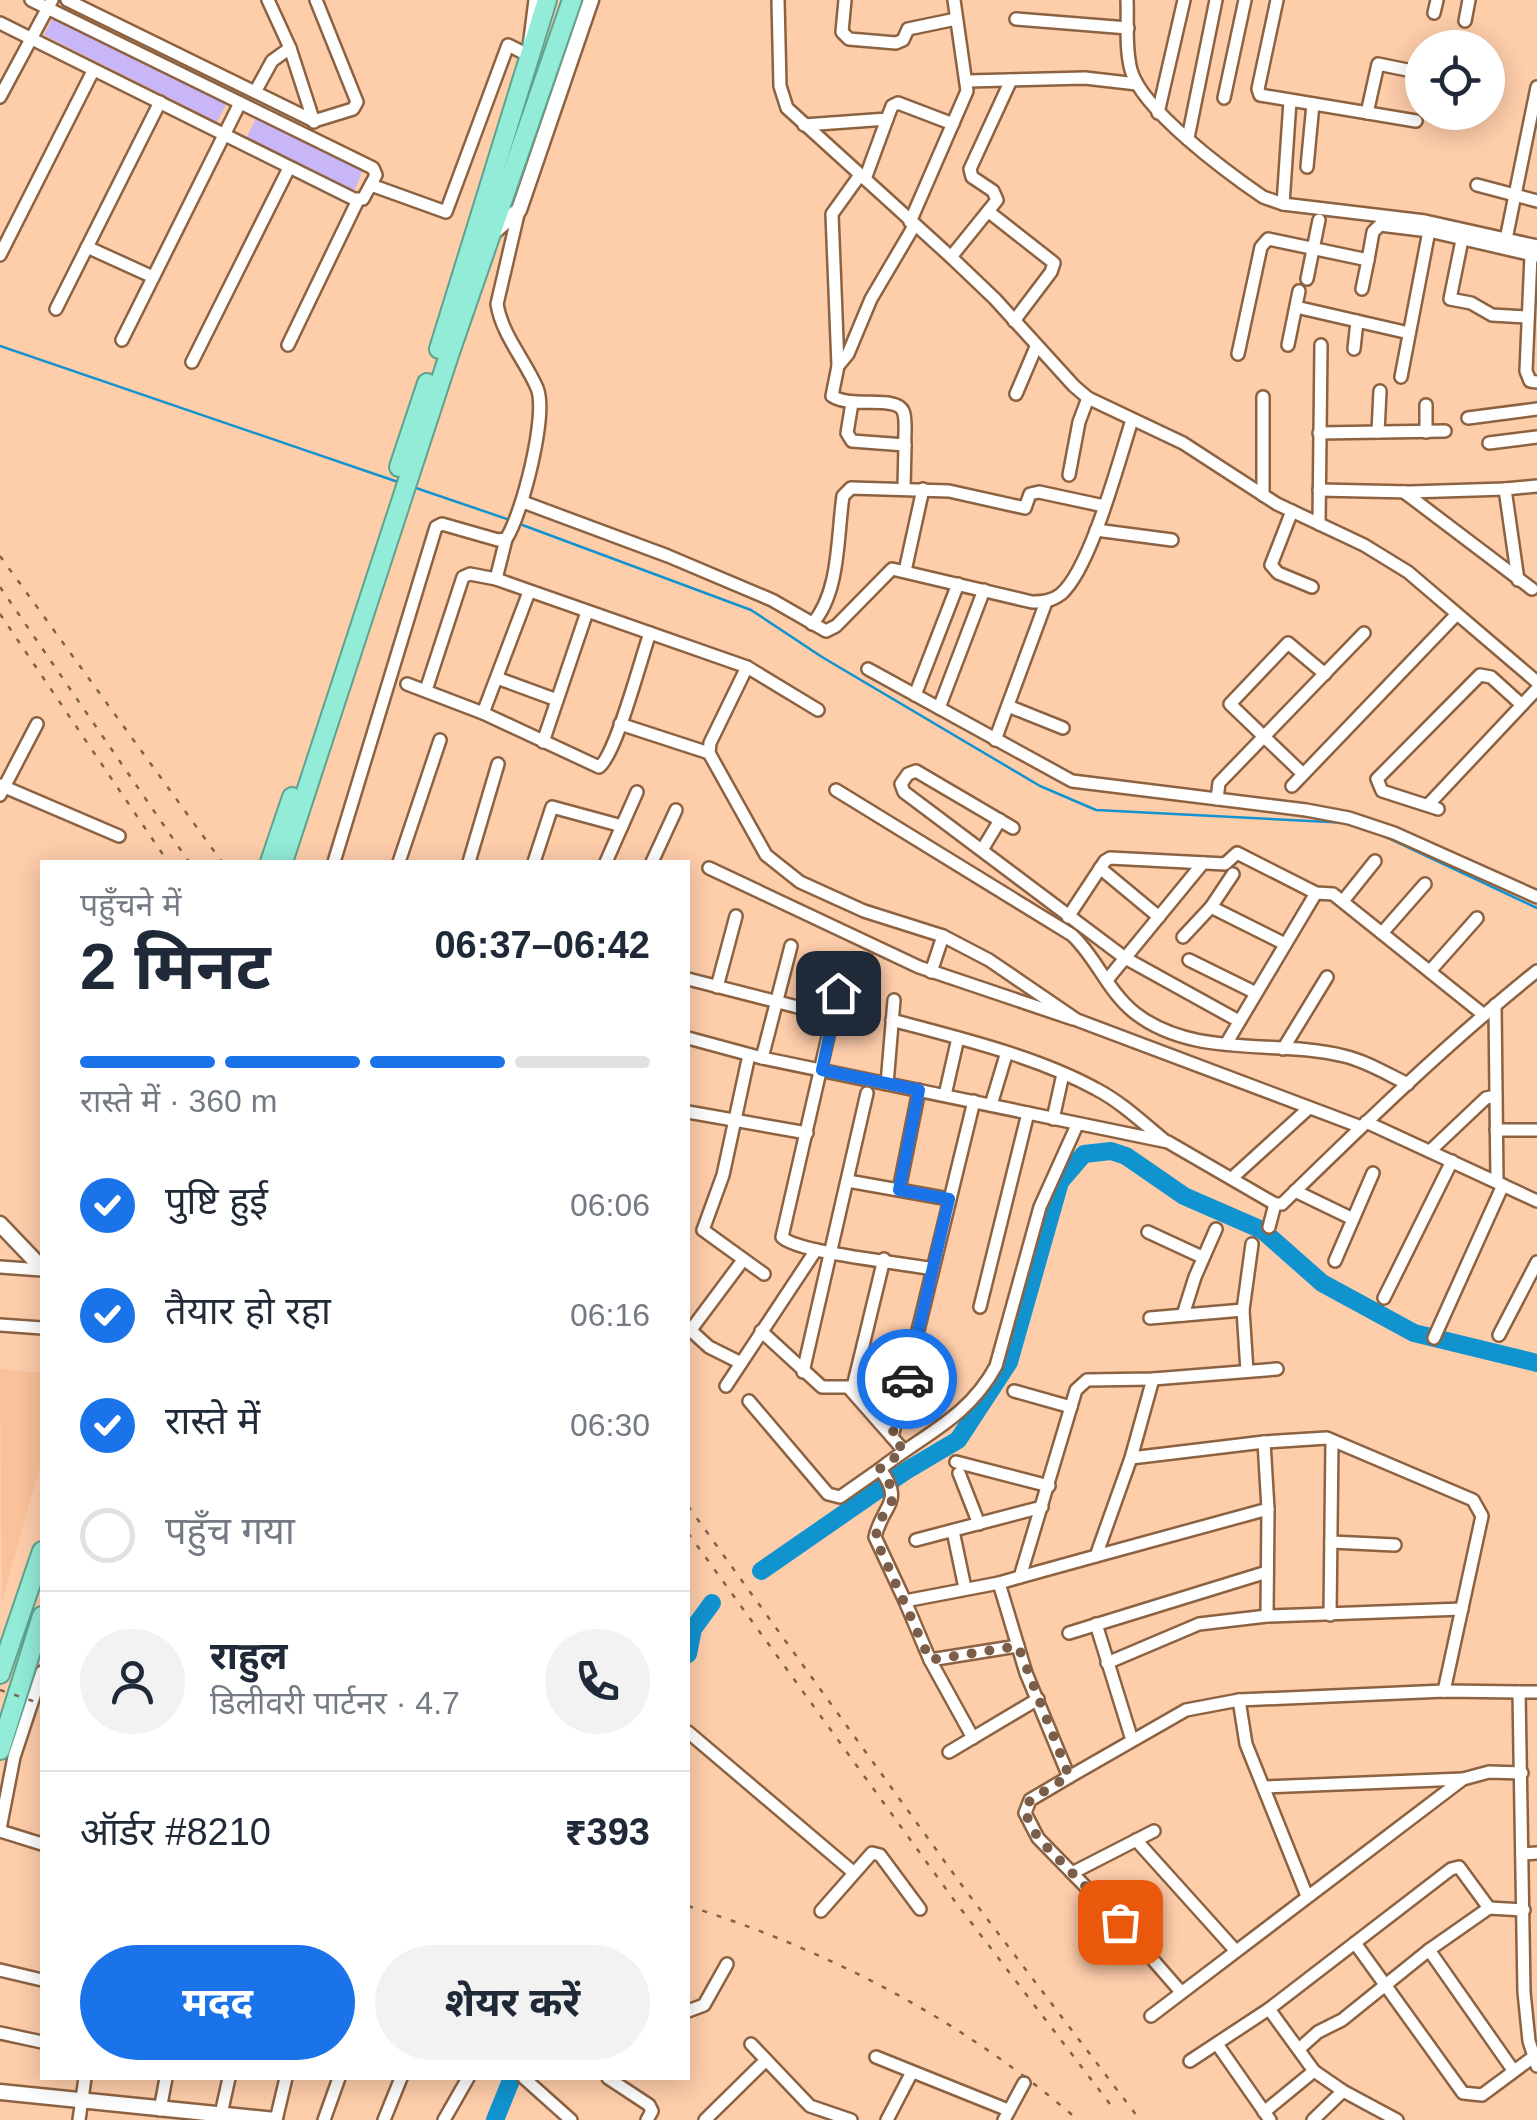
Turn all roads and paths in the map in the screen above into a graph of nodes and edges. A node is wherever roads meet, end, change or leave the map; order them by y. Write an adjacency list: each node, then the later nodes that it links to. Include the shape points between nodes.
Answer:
1 (32, 0): 18 (street)
2 (67, 0): 33 (street)
3 (268, 0): 25 (street)
4 (316, 0): 45 (street, via 357,102)
5 (535, 0): 26 (street)
6 (547, 0): 26 (highway)
7 (572, 0): 65 (highway)
8 (591, 0): 60 (street)
9 (778, 0): 47 (street, via 782,97)
10 (845, 0): 19 (street, via 842,32 850,39 896,43 908,30)
11 (954, 0): 19 (street)
12 (1128, 0): 23 (street)
13 (1184, 0): 40 (street)
14 (1216, 0): 50 (street)
15 (1246, 0): 35 (street)
16 (1277, 0): 36 (street, via 1258,89)
17 (1470, 0): 21 (street)
18 (50, 4): 24 (street); 38 (street)
19 (956, 19): 30 (street)
20 (1016, 19): 23 (street)
21 (1465, 22)
22 (0, 23): 24 (street)
23 (1128, 28): 31 (street)
24 (31, 38): 28 (street); 34 (street)
25 (290, 48): 33 (street, via 272,61); 45 (street)
26 (528, 54): 54 (street, via 508,45 446,212); 103 (highway)
27 (1405, 70): 41 (street, via 1378,64)
28 (93, 71): 37 (street); 71 (street)
29 (1011, 80): 30 (street); 31 (street); 61 (street, via 970,168 996,195)
30 (967, 81): 46 (street)
31 (1137, 84): 40 (street)
32 (1537, 87): 42 (street)
33 (254, 92): 45 (street)
34 (0, 97)
35 (1224, 98)
36 (1290, 101): 39 (street); 59 (street)
37 (160, 102): 48 (street); 68 (street)
38 (240, 103): 48 (street); 49 (street)
39 (1313, 104): 41 (street); 51 (street)
40 (1158, 113): 50 (street)
41 (1367, 113): 44 (street)
42 (1534, 114): 56 (street)
43 (887, 119): 46 (street, via 898,103); 47 (street); 53 (street)
44 (1405, 119)
45 (314, 121): 49 (street)
46 (953, 124): 63 (street)
47 (804, 125): 53 (street)
48 (224, 134): 52 (street); 74 (street)
49 (313, 138): 54 (street, via 373,168)
50 (1188, 138): 59 (street, via 1258,194)
51 (1307, 167)
52 (289, 168): 57 (street); 90 (street)
53 (862, 177): 63 (street); 91 (street, via 836,204 831,225)
54 (370, 185): 57 (street)
55 (1477, 185): 56 (street)
56 (1515, 192): 58 (street); 67 (street)
57 (358, 200): 84 (street)
58 (1537, 201)
59 (1282, 204): 67 (street, via 1411,218)
60 (519, 210): 65 (street); 119 (street, via 497,304 541,398)
61 (989, 212): 72 (street); 81 (street, via 1054,263)
62 (1319, 220): 69 (street)
63 (912, 224): 72 (street); 91 (street)
64 (1429, 232): 66 (street); 73 (street, via 1380,225); 82 (street)
65 (491, 234): 103 (highway)
66 (1462, 240): 67 (street); 79 (street, via 1450,299 1492,315)
67 (1504, 244): 70 (street)
68 (87, 248): 74 (street); 78 (street)
69 (1314, 248): 73 (street); 77 (street); 89 (street, via 1276,238 1264,242)
70 (1535, 252): 79 (street)
71 (0, 255)
72 (952, 257): 81 (street)
73 (1368, 260): 75 (street)
74 (153, 277): 83 (street)
75 (1362, 290)
76 (1350, 302): 80 (street)
77 (1296, 308): 80 (street); 87 (street)
78 (56, 309)
79 (1528, 316): 93 (street, via 1526,372)
80 (1352, 320): 82 (street); 88 (street)
81 (1014, 322): 86 (street)
82 (1410, 333): 92 (street)
83 (122, 340)
84 (288, 345)
85 (1321, 345): 107 (street)
86 (1036, 346): 95 (street); 97 (street)
87 (1288, 346)
88 (1354, 349)
89 (1238, 354)
90 (192, 362)
91 (838, 366): 98 (street, via 832,396)
92 (1401, 377)
93 (1537, 382)
94 (1380, 390): 105 (street)
95 (1016, 394)
96 (1262, 397): 118 (street)
97 (1088, 398): 102 (street); 111 (street)
98 (852, 403): 110 (street, via 885,401 902,408); 110 (street, via 852,441)
99 (1426, 405): 106 (street)
100 (1537, 410): 101 (street)
101 (1468, 418)
102 (1132, 420): 118 (street, via 1183,443); 120 (street)
103 (420, 424): 175 (highway); 176 (highway)
104 (1445, 431): 106 (street)
105 (1378, 432): 106 (street); 107 (street)
106 (1426, 432)
107 (1319, 433): 115 (street)
108 (1537, 437): 109 (street)
109 (1489, 443)
110 (905, 445): 113 (street)
111 (1069, 475)
112 (1537, 486): 116 (street)
113 (904, 488): 114 (street); 137 (street, via 847,490 830,597)
114 (923, 488): 120 (street, via 1021,508 1034,492); 126 (street)
115 (1319, 490): 117 (street); 122 (street)
116 (1505, 490): 117 (street); 128 (street)
117 (1403, 492): 128 (street)
118 (1262, 495): 121 (street)
119 (522, 502): 124 (street); 137 (street, via 668,556)
120 (1104, 506): 123 (street)
121 (1292, 511): 122 (street); 130 (street, via 1271,565)
122 (1319, 524): 136 (street, via 1398,565)
123 (1096, 530): 125 (street); 134 (street, via 1065,590)
124 (509, 535): 127 (street); 177 (street, via 498,540 436,527)
125 (1172, 540)
126 (905, 571): 129 (street); 137 (street, via 885,573 831,630)
127 (496, 579): 133 (street); 146 (street, via 463,577)
128 (1518, 580): 131 (street)
129 (958, 584): 132 (street); 147 (street)
130 (1312, 587)
131 (1532, 589)
132 (984, 590): 134 (street); 151 (street)
133 (529, 592): 135 (street); 143 (street)
134 (1046, 602): 150 (street)
135 (587, 612): 138 (street); 148 (street)
136 (1456, 616): 145 (street); 163 (street)
137 (812, 624)
138 (650, 633): 140 (street); 155 (street)
139 (1364, 634): 142 (street)
140 (747, 667): 152 (street); 161 (street)
141 (868, 669): 147 (street)
142 (1324, 674): 157 (street); 157 (street, via 1288,644 1244,686 1230,704)
143 (497, 678): 148 (street); 153 (street)
144 (407, 684): 146 (street)
145 (1537, 686): 149 (street)
146 (426, 690): 153 (street)
147 (914, 695): 151 (street)
148 (557, 700): 160 (street)
149 (1522, 705): 149 (street, via 1480,675 1377,779 1382,791 1433,807)
150 (1008, 706): 156 (street); 159 (street)
151 (939, 708): 159 (street)
152 (818, 710)
153 (483, 714): 160 (street)
154 (37, 724): 165 (street)
155 (620, 724): 160 (street, via 599,767); 161 (street)
156 (1063, 728)
157 (1264, 736): 163 (street); 168 (street, via 1219,782)
158 (440, 740): 178 (street)
159 (995, 740): 168 (street, via 1072,781)
160 (543, 742)
161 (709, 753): 198 (street, via 777,866 864,911)
162 (498, 764): 179 (street)
163 (1304, 774): 164 (street)
164 (1292, 786)
165 (2, 789): 173 (street)
166 (836, 790): 209 (street, via 1072,935)
167 (638, 792): 171 (street)
168 (1216, 799): 190 (street, via 1360,822)
169 (676, 810): 182 (street)
170 (1000, 820): 172 (street); 174 (street); 174 (street, via 916,772 902,784)
171 (622, 826): 180 (street, via 552,807); 181 (street)
172 (1013, 828)
173 (119, 836)
174 (982, 850): 194 (street)
175 (271, 860)
176 (285, 860)
177 (335, 860)
178 (400, 860)
179 (470, 860)
180 (535, 860)
181 (607, 860)
182 (653, 860)
183 (1375, 861): 191 (street)
184 (1203, 863): 186 (street, via 1117,858); 189 (street, via 1224,864 1237,854); 195 (street)
185 (709, 868): 205 (street)
186 (1100, 868): 194 (street); 195 (street)
187 (1233, 874): 192 (street)
188 (1425, 884): 197 (street)
189 (1316, 893): 191 (street); 200 (street)
190 (1537, 897)
191 (1343, 901): 197 (street)
192 (1211, 907): 199 (street); 200 (street)
193 (736, 916): 210 (street)
194 (1068, 917): 202 (street)
195 (1159, 917): 202 (street)
196 (1476, 918): 204 (street)
197 (1382, 933): 204 (street)
198 (943, 936): 205 (street); 219 (street)
199 (1183, 937)
200 (1286, 944): 212 (street)
201 (791, 946): 214 (street)
202 (1125, 958): 209 (street); 220 (street)
203 (1189, 960): 212 (street)
204 (1430, 971): 216 (street)
205 (931, 972): 219 (street)
206 (1537, 972): 215 (street)
207 (1327, 976): 224 (street)
208 (690, 979): 210 (street)
209 (1107, 980): 223 (street, via 1133,1012 1162,1028)
210 (717, 986): 214 (street)
211 (838, 993): 217 (street)
212 (1256, 993): 220 (street)
213 (894, 1000): 218 (street)
214 (776, 1001): 217 (street); 227 (street)
215 (1495, 1005): 216 (street); 235 (street)
216 (1484, 1015): 231 (street)
217 (833, 1016): 228 (street)
218 (892, 1020): 221 (street); 230 (street)
219 (1077, 1020): 238 (street)
220 (1240, 1021): 223 (street)
221 (958, 1038): 225 (street); 234 (street)
222 (690, 1039): 226 (street)
223 (1226, 1044): 224 (street)
224 (1284, 1049): 231 (street, via 1346,1056)
225 (1006, 1054): 229 (street); 237 (street)
226 (749, 1055): 227 (street); 241 (street)
227 (762, 1058): 228 (street)
228 (822, 1070): 230 (street); 247 (street)
229 (1063, 1074): 242 (street); 248 (street, via 1114,1100)
230 (887, 1084): 232 (street)
231 (1408, 1084): 243 (street)
232 (919, 1090): 234 (street); 255 (street)
233 (867, 1093): 253 (street)
234 (946, 1095): 236 (street)
235 (1496, 1096): 245 (street); 249 (street)
236 (974, 1101): 237 (street); 257 (street)
237 (991, 1104): 240 (street)
238 (1310, 1108): 243 (street); 252 (street)
239 (690, 1112): 241 (street)
240 (1028, 1113): 242 (street); 280 (street)
241 (734, 1118): 247 (street); 270 (street, via 702,1230)
242 (1054, 1119): 244 (street)
243 (1364, 1124): 249 (street); 256 (street)
244 (1077, 1125): 248 (street); 304 (street, via 1040,1207 996,1366 958,1416)
245 (1496, 1130): 246 (street); 254 (street)
246 (1537, 1130)
247 (807, 1133): 266 (street, via 782,1237)
248 (1168, 1142): 252 (street)
249 (1430, 1151): 250 (street)
250 (1452, 1161): 254 (street); 279 (street)
251 (1373, 1173): 260 (street)
252 (1232, 1178): 259 (street)
253 (848, 1180): 255 (street); 267 (street)
254 (1500, 1184): 258 (street); 290 (street)
255 (899, 1190): 257 (street)
256 (1295, 1192): 259 (street); 260 (street)
257 (949, 1199): 276 (street)
258 (1537, 1201)
259 (1275, 1204): 262 (street)
260 (1353, 1219): 271 (street)
261 (0, 1224): 274 (street)
262 (1269, 1227)
263 (1216, 1230): 268 (street)
264 (1148, 1232): 268 (street)
265 (1252, 1244): 281 (street)
266 (816, 1250): 267 (street); 288 (street)
267 (831, 1252): 269 (street); 294 (street)
268 (1202, 1256): 282 (street)
269 (884, 1259): 276 (street); 298 (street)
270 (743, 1260): 277 (street); 286 (street)
271 (1335, 1261)
272 (1537, 1262): 278 (street)
273 (0, 1267): 275 (street)
274 (40, 1267)
275 (40, 1269)
276 (932, 1269): 301 (street)
277 (764, 1274)
278 (1533, 1278): 289 (street)
279 (1384, 1298)
280 (980, 1307)
281 (1243, 1310): 282 (street); 293 (street)
282 (1184, 1316): 283 (street)
283 (1150, 1318)
284 (0, 1325): 285 (street)
285 (40, 1328)
286 (690, 1329)
287 (690, 1331): 291 (street)
288 (761, 1331): 291 (street); 294 (street)
289 (1499, 1335)
290 (1434, 1338)
291 (741, 1363): 296 (street)
292 (1276, 1369): 293 (street)
293 (1247, 1371): 295 (street)
294 (803, 1372): 298 (street, via 827,1389 845,1384)
295 (1153, 1379): 300 (street, via 1087,1380); 305 (street)
296 (726, 1386)
297 (1014, 1390): 300 (street)
298 (852, 1391): 301 (street)
299 (749, 1401): 306 (street, via 828,1494 840,1497)
300 (1071, 1408): 307 (street)
301 (892, 1436): 304 (street)
302 (1332, 1441): 303 (street); 313 (street); 322 (street, via 1479,1507)
303 (1264, 1442): 305 (street); 309 (street)
304 (904, 1451): 306 (street)
305 (1131, 1458): 315 (street)
306 (882, 1471): 321 (street, via 894,1496 875,1537)
307 (1048, 1486): 308 (street); 310 (street, via 957,1468)
308 (1042, 1507): 310 (street); 318 (street)
309 (1268, 1509): 315 (street); 317 (street)
310 (978, 1524): 311 (street)
311 (953, 1530): 312 (street); 320 (street)
312 (916, 1540)
313 (1331, 1542): 314 (street); 323 (street)
314 (1394, 1544)
315 (1096, 1556): 318 (street)
316 (40, 1557): 331 (highway)
317 (1268, 1572): 324 (street); 326 (street)
318 (1020, 1577): 319 (street)
319 (999, 1582): 320 (street); 328 (street)
320 (965, 1588): 321 (street)
321 (905, 1601): 329 (street)
322 (1462, 1610): 323 (street); 333 (street)
323 (1330, 1614): 324 (street)
324 (1267, 1616): 330 (street, via 1199,1624)
325 (40, 1622): 341 (highway)
326 (1096, 1624): 327 (street); 330 (street)
327 (1070, 1632)
328 (1018, 1646): 329 (street); 336 (street)
329 (930, 1660): 339 (street)
330 (1107, 1663): 340 (street)
331 (0, 1674)
332 (40, 1678): 347 (street, via 14,1757)
333 (1444, 1691): 334 (street); 337 (street)
334 (1519, 1692): 335 (street); 343 (street)
335 (1537, 1692)
336 (1038, 1700): 339 (street); 344 (street)
337 (1240, 1700): 340 (street, via 1186,1710); 346 (street, via 1246,1744)
338 (690, 1734): 353 (street)
339 (972, 1738): 342 (street)
340 (1132, 1740): 344 (street)
341 (0, 1750)
342 (948, 1752)
343 (1522, 1773): 345 (street); 352 (street)
344 (1069, 1776): 354 (street, via 1030,1800 1025,1813 1038,1838)
345 (1464, 1779): 346 (street); 355 (street)
346 (1264, 1787): 355 (street)
347 (0, 1830): 350 (street)
348 (1154, 1830): 349 (street)
349 (1136, 1840): 354 (street); 361 (street)
350 (40, 1843)
351 (1537, 1853): 352 (street)
352 (1522, 1854): 358 (street)
353 (853, 1872): 357 (street, via 866,1856 880,1856); 359 (street)
354 (1072, 1872): 367 (street)
355 (1307, 1896): 361 (street)
356 (1488, 1908): 358 (street); 360 (street, via 1465,1872 1451,1868); 362 (street)
357 (920, 1910)
358 (1524, 1910): 379 (street, via 1524,1992)
359 (821, 1911)
360 (1356, 1943): 366 (street); 368 (street)
361 (1235, 1950): 367 (street)
362 (1429, 1950): 366 (street); 380 (street)
363 (727, 1964): 369 (street, via 704,2005)
364 (0, 1970): 365 (street)
365 (40, 1980)
366 (1386, 1984): 375 (street); 380 (street, via 1463,2093 1482,2095)
367 (1181, 1992): 370 (street)
368 (1270, 2009): 374 (street); 375 (street)
369 (690, 2010)
370 (1151, 2016)
371 (0, 2033): 372 (street)
372 (40, 2042)
373 (751, 2044): 377 (street)
374 (1217, 2044): 378 (street); 403 (street)
375 (1299, 2050): 381 (street)
376 (876, 2057): 382 (street)
377 (766, 2060): 396 (street); 400 (street)
378 (1190, 2061)
379 (1535, 2062): 380 (street)
380 (1513, 2070)
381 (1314, 2071): 393 (street); 403 (street)
382 (912, 2072): 402 (street); 414 (street)
383 (85, 2080): 395 (street)
384 (166, 2080): 397 (street)
385 (229, 2080): 399 (street)
386 (285, 2080): 405 (street)
387 (337, 2080): 406 (street)
388 (400, 2080): 407 (street)
389 (467, 2080): 408 (street)
390 (526, 2080): 409 (street)
391 (615, 2080): 410 (street, via 649,2105)
392 (1024, 2083): 402 (street)
393 (1343, 2091): 415 (street); 416 (street)
394 (0, 2092): 395 (street)
395 (82, 2102): 398 (street); 404 (street)
396 (810, 2106): 412 (street); 413 (street)
397 (160, 2110): 398 (street); 401 (street)
398 (110, 2112)
399 (221, 2114): 401 (street); 405 (street)
400 (716, 2114): 411 (street)
401 (183, 2115)
402 (1006, 2115)
403 (1267, 2116)
404 (79, 2120)
405 (275, 2120)
406 (324, 2120)
407 (384, 2120)
408 (444, 2120)
409 (571, 2120)
410 (647, 2120)
411 (706, 2120)
412 (804, 2120)
413 (852, 2120)
414 (887, 2120)
415 (1314, 2120)
416 (1397, 2120)

